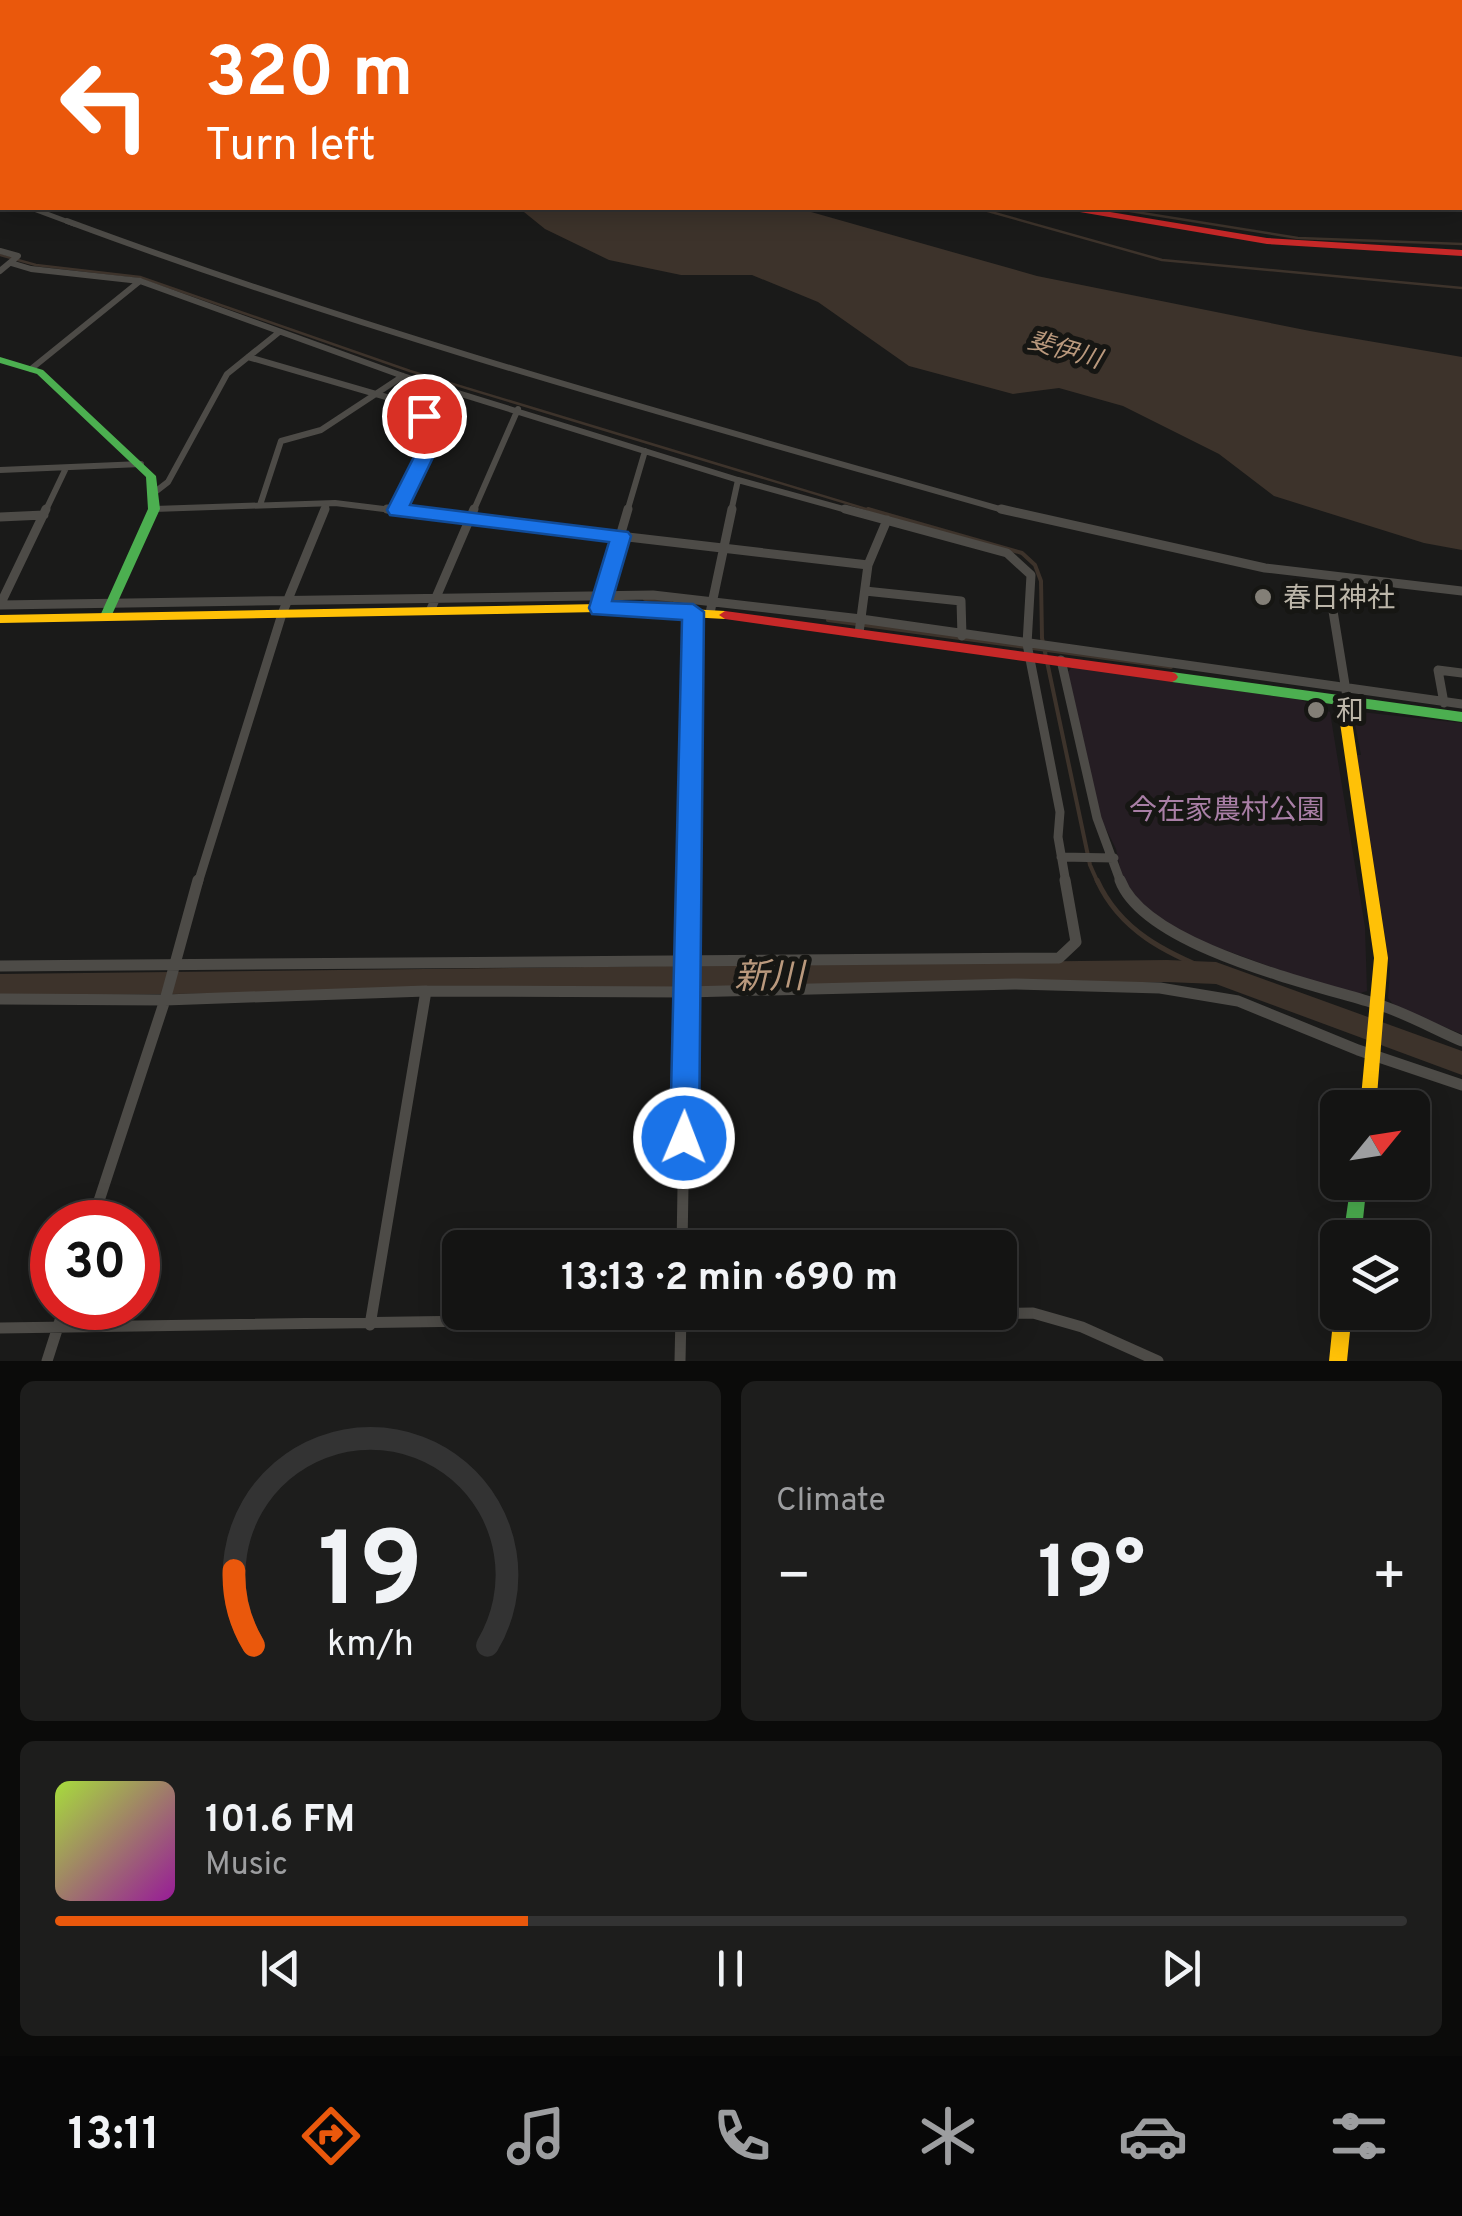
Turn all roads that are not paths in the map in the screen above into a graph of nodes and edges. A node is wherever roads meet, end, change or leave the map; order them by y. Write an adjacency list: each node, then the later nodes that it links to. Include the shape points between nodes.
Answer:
1 (36, 210): 33 (street, via 215,276 594,394 1033,518 1265,568)
2 (1086, 210): 4 (street, via 1254,239)
3 (0, 251): 5 (street, via 18,256)
4 (1462, 253)
5 (11, 263): 6 (street); 7 (street)
6 (0, 271)
7 (140, 281): 8 (street); 11 (street)
8 (278, 333): 9 (street); 12 (street)
9 (248, 357): 13 (street); 20 (street, via 227,374 168,482)
10 (0, 360): 11 (street)
11 (31, 368): 16 (street)
12 (403, 376): 13 (street); 14 (street)
13 (379, 396): 22 (street, via 322,430 281,440); 24 (street, via 424,416 432,441)
14 (518, 409): 15 (street); 27 (street)
15 (646, 451): 19 (street); 29 (street)
16 (140, 464): 17 (street); 20 (street)
17 (66, 468): 18 (street); 25 (street)
18 (0, 470)
19 (738, 480): 28 (street); 30 (street)
20 (155, 492): 23 (street)
21 (327, 504): 22 (street); 24 (street); 34 (street)
22 (260, 506): 23 (street)
23 (154, 509): 39 (street)
24 (397, 510): 27 (street)
25 (44, 515): 26 (street); 37 (street)
26 (0, 517)
27 (469, 520): 29 (street); 36 (street)
28 (887, 520): 31 (street); 46 (street, via 1020,560 1031,575)
29 (621, 536): 30 (street); 35 (street)
30 (724, 548): 31 (street); 38 (street)
31 (868, 565): 32 (street)
32 (864, 591): 44 (street); 45 (street, via 961,600)
33 (1462, 591)
34 (288, 600): 36 (street); 39 (street); 42 (street)
35 (602, 601): 36 (street); 38 (street); 41 (street)
36 (433, 604): 42 (street)
37 (0, 605): 39 (street)
38 (712, 607): 41 (street); 44 (street)
39 (109, 609): 42 (street); 43 (street)
40 (1333, 611): 50 (street)
41 (693, 612): 56 (street)
42 (282, 614): 58 (street)
43 (0, 618)
44 (860, 626): 45 (street)
45 (962, 640): 46 (street)
46 (1028, 650): 47 (street); 48 (street); 54 (street)
47 (1061, 660): 48 (street); 55 (street)
48 (1146, 667): 50 (street)
49 (1462, 674): 52 (street, via 1438,670)
50 (1345, 697): 52 (street); 63 (street, via 1381,958)
51 (1462, 704): 52 (street)
52 (1445, 708): 53 (street)
53 (1462, 717)
54 (1066, 857): 55 (street); 56 (street, via 1076,942 1059,958)
55 (1112, 858): 63 (street, via 1126,894 1176,936)
56 (688, 964): 58 (street); 60 (street)
57 (0, 966): 58 (street)
58 (171, 969): 62 (street)
59 (426, 991): 60 (street); 62 (street); 72 (street)
60 (687, 992): 65 (street, via 1014,984 1192,990 1238,1000); 69 (street)
61 (0, 999): 62 (street)
62 (165, 1000): 68 (street)
63 (1378, 1009): 64 (street); 65 (street)
64 (1462, 1041)
65 (1374, 1052): 66 (street); 67 (street)
66 (1462, 1085)
67 (1370, 1090)
68 (99, 1200)
69 (682, 1230)
70 (1017, 1314): 81 (street, via 1082,1327)
71 (442, 1322): 72 (street)
72 (370, 1324): 73 (street)
73 (160, 1326)
74 (30, 1327): 75 (street)
75 (0, 1328)
76 (56, 1330): 79 (street)
77 (681, 1330): 80 (street)
78 (1342, 1330): 82 (street)
79 (47, 1361)
80 (680, 1361)
81 (1158, 1361)
82 (1338, 1361)

